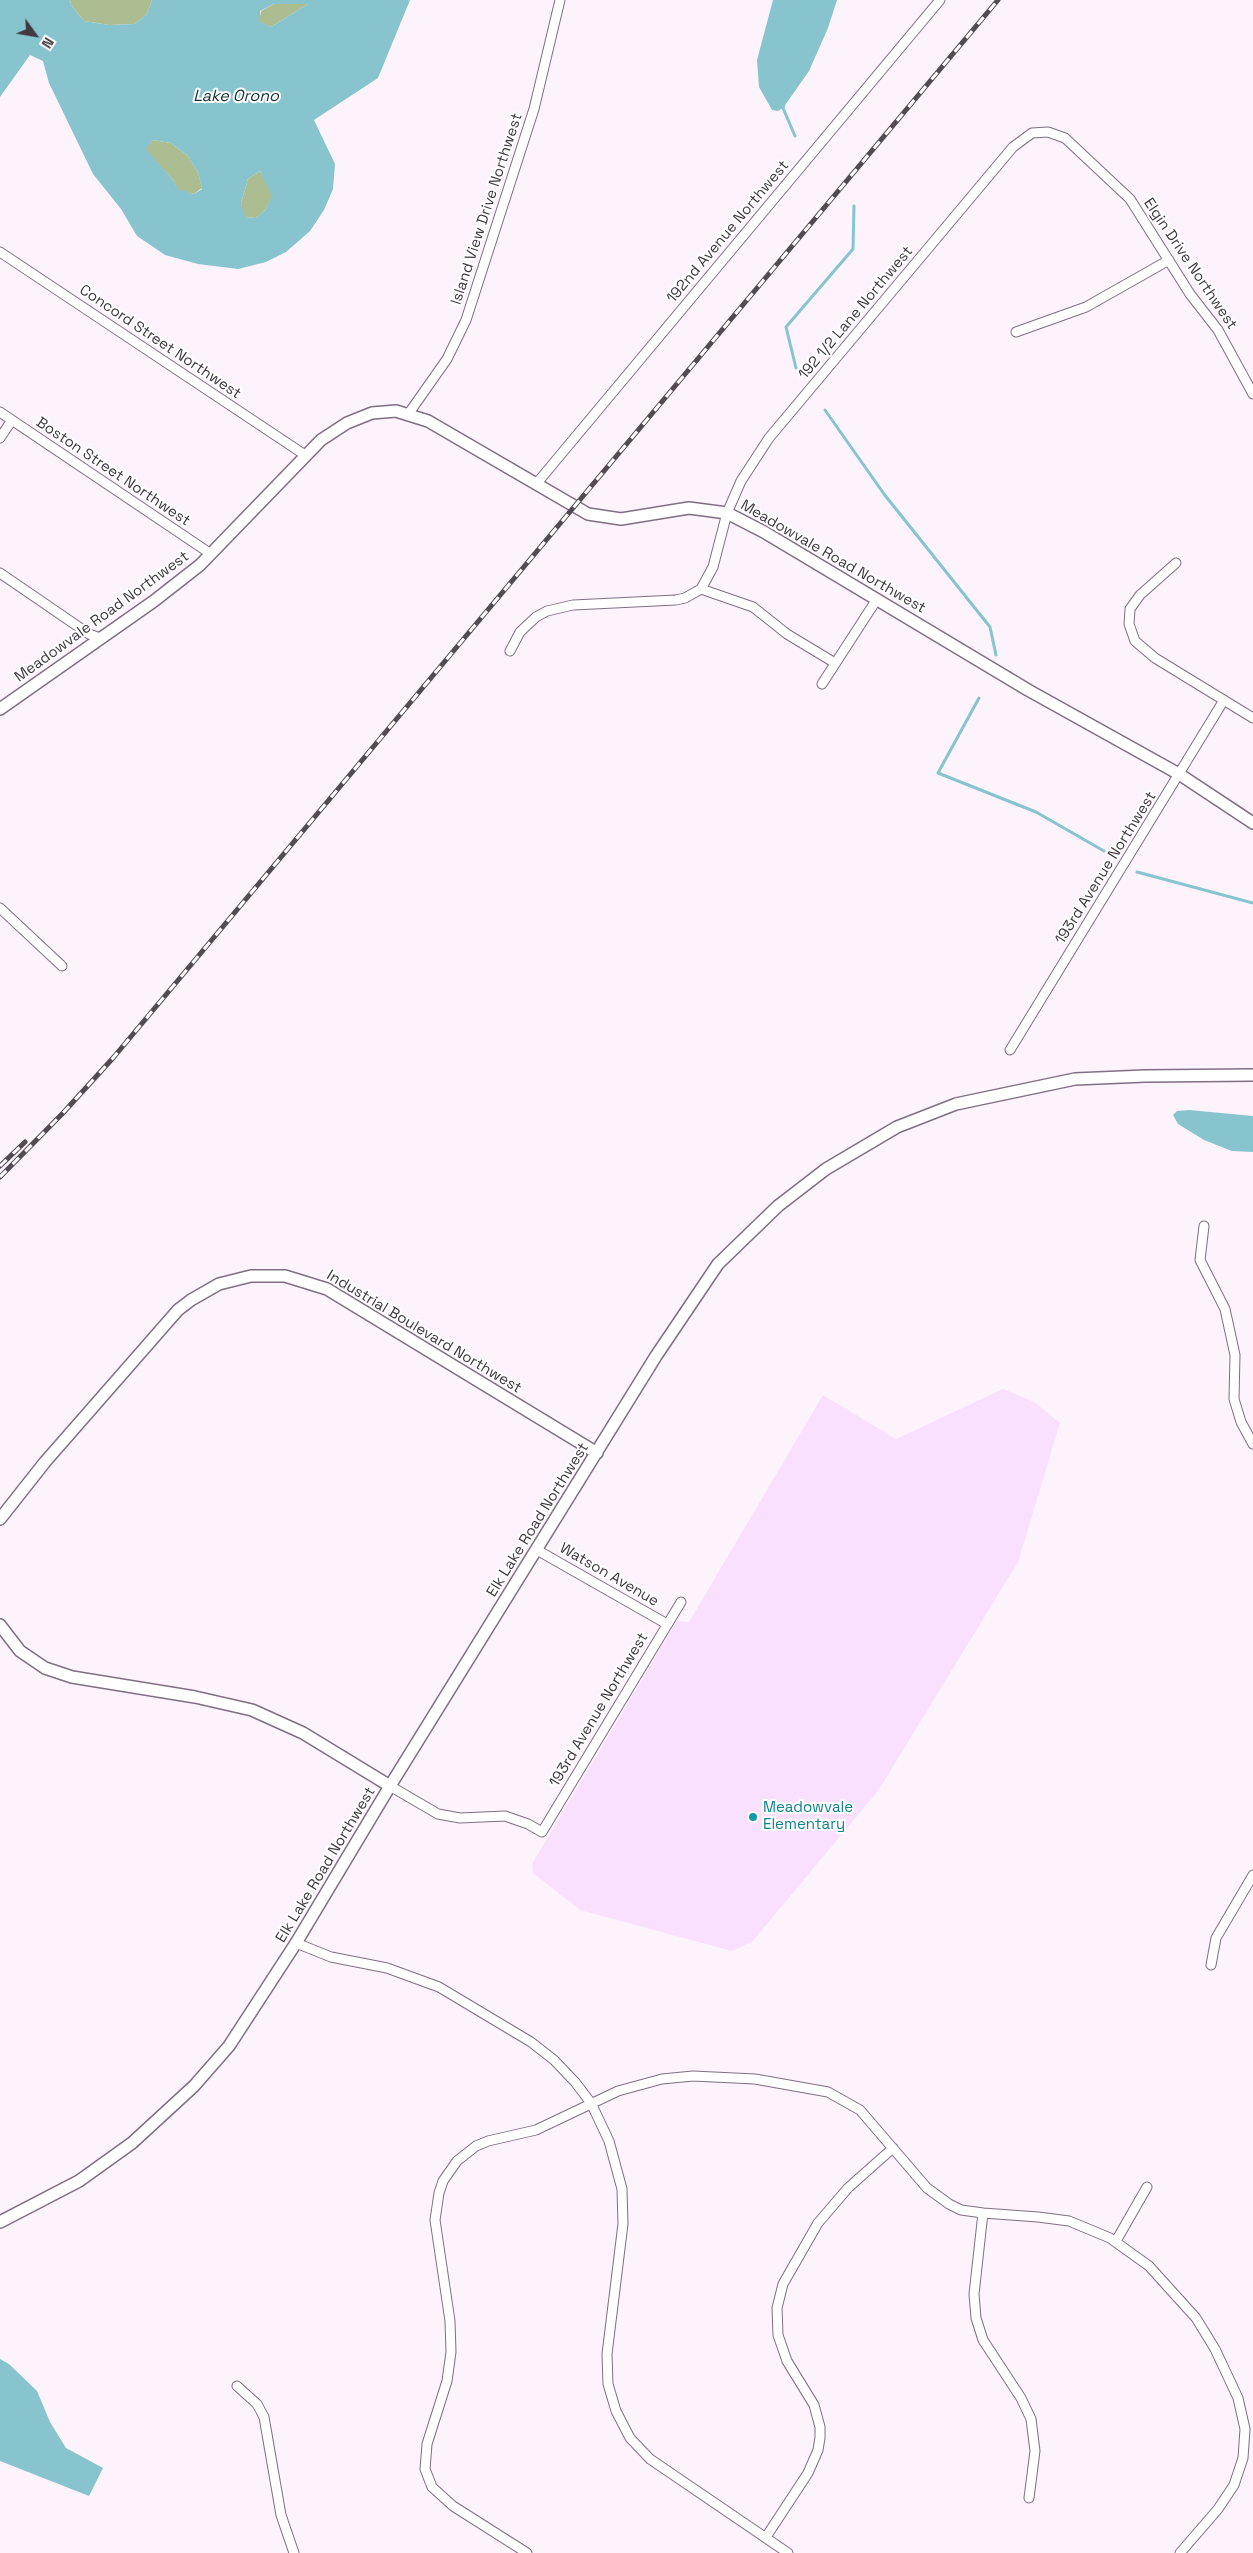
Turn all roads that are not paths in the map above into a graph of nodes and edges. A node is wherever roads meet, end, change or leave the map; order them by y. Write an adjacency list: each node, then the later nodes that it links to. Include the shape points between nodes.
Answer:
1 (560, 0): 9 (street, Island View Drive Northwest, via 534,109 466,320 440,371)
2 (940, 0): 13 (street, 192nd Avenue Northwest)
3 (1090, 159): 5 (street, Elgin Drive Northwest, via 1130,199); 14 (street, 192 1/2 Lane Northwest, via 1056,133 1032,133 1020,140 769,438 743,476)
4 (0, 252): 12 (street, Concord Street Northwest)
5 (1169, 260): 6 (street, via 1109,296); 7 (street, Elgin Drive Northwest, via 1225,342)
6 (1016, 332)
7 (1253, 394)
8 (0, 412): 10 (street, Boston Street Northwest)
9 (408, 413): 12 (street, Meadowvale Road Northwest, via 384,411 347,423); 13 (street, Meadowvale Road Northwest)
10 (12, 420): 11 (street); 15 (street, Boston Street Northwest)
11 (0, 438)
12 (305, 455): 15 (street, Meadowvale Road Northwest)
13 (537, 482): 14 (street, Meadowvale Road Northwest, via 575,507 599,518 621,519 689,508)
14 (727, 513): 18 (street, 192 1/2 Lane Northwest, via 713,567); 19 (street, Meadowvale Road Northwest)
15 (211, 554): 20 (street, Meadowvale Road Northwest, via 154,601)
16 (1176, 563): 24 (street, via 1134,601 1129,616 1131,633 1144,650)
17 (0, 573): 20 (street, via 89,634)
18 (701, 589): 21 (street, via 676,600 573,605 548,611 520,632); 22 (street, via 753,607 787,634)
19 (877, 599): 22 (street); 27 (street, Meadowvale Road Northwest, via 1028,690)
20 (100, 638): 25 (street, Meadowvale Road Northwest)
21 (510, 651)
22 (835, 663): 23 (street)
23 (822, 684)
24 (1224, 700): 26 (street); 27 (street, 193rd Avenue Northwest)
25 (0, 709)
26 (1253, 718)
27 (1179, 774): 28 (street, Meadowvale Road Northwest); 31 (street, 193rd Avenue Northwest)
28 (1253, 823)
29 (0, 908): 30 (street)
30 (62, 966)
31 (1010, 1050)
32 (1253, 1075): 35 (street, Elk Lake Road Northwest, via 1075,1079 956,1104 897,1127 802,1187 718,1264)
33 (1204, 1226): 34 (street, via 1200,1260 1225,1309 1235,1355 1234,1399)
34 (1253, 1444)
35 (597, 1452): 36 (street, Industrial Boulevard Northwest, via 327,1289 285,1276 251,1276 220,1284 178,1310 45,1462); 37 (street, Elk Lake Road Northwest)
36 (0, 1519)
37 (537, 1550): 39 (street, Watson Avenue); 41 (street, Elk Lake Road Northwest)
38 (681, 1602): 39 (street, 193rd Avenue Northwest)
39 (667, 1624): 41 (street, 193rd Avenue Northwest, via 542,1832 505,1816 460,1818 438,1814)
40 (0, 1625): 41 (street, via 20,1651 45,1668 72,1678 195,1697 252,1710 303,1733)
41 (390, 1786): 44 (street, Elk Lake Road Northwest)
42 (1253, 1875): 43 (street)
43 (1250, 1885): 45 (street, via 1216,1938)
44 (296, 1944): 46 (street, via 330,1957 387,1968 439,1987 543,2050); 50 (street, Elk Lake Road Northwest, via 229,2046 194,2086 132,2143 79,2181)
45 (1211, 1965)
46 (591, 2103): 47 (street, via 647,2082 693,2076 723,2076 800,2085 828,2092 851,2103); 54 (street, via 616,2157 623,2198 623,2224 607,2354 608,2384 616,2411 630,2438 650,2459); 56 (street, via 536,2130 476,2146 457,2161 443,2181 437,2199 435,2220 452,2352 447,2381 425,2452 425,2470 432,2487 453,2506)
47 (893, 2148): 49 (street, via 937,2198 961,2210); 54 (street, via 848,2188 818,2223 783,2284 777,2308 778,2335 787,2361 814,2405 820,2438 811,2467)
48 (1147, 2187): 51 (street)
49 (983, 2213): 51 (street, via 1069,2221); 53 (street, via 974,2294 976,2318 983,2340 1020,2398 1034,2429 1035,2451)
50 (0, 2222)
51 (1116, 2241): 58 (street, via 1174,2290 1196,2318 1228,2373 1243,2414 1243,2458 1234,2485)
52 (237, 2386): 55 (street, via 257,2404 264,2417 282,2515)
53 (1029, 2498)
54 (766, 2537): 57 (street)
55 (294, 2553)
56 (527, 2553)
57 (788, 2553)
58 (1180, 2553)

